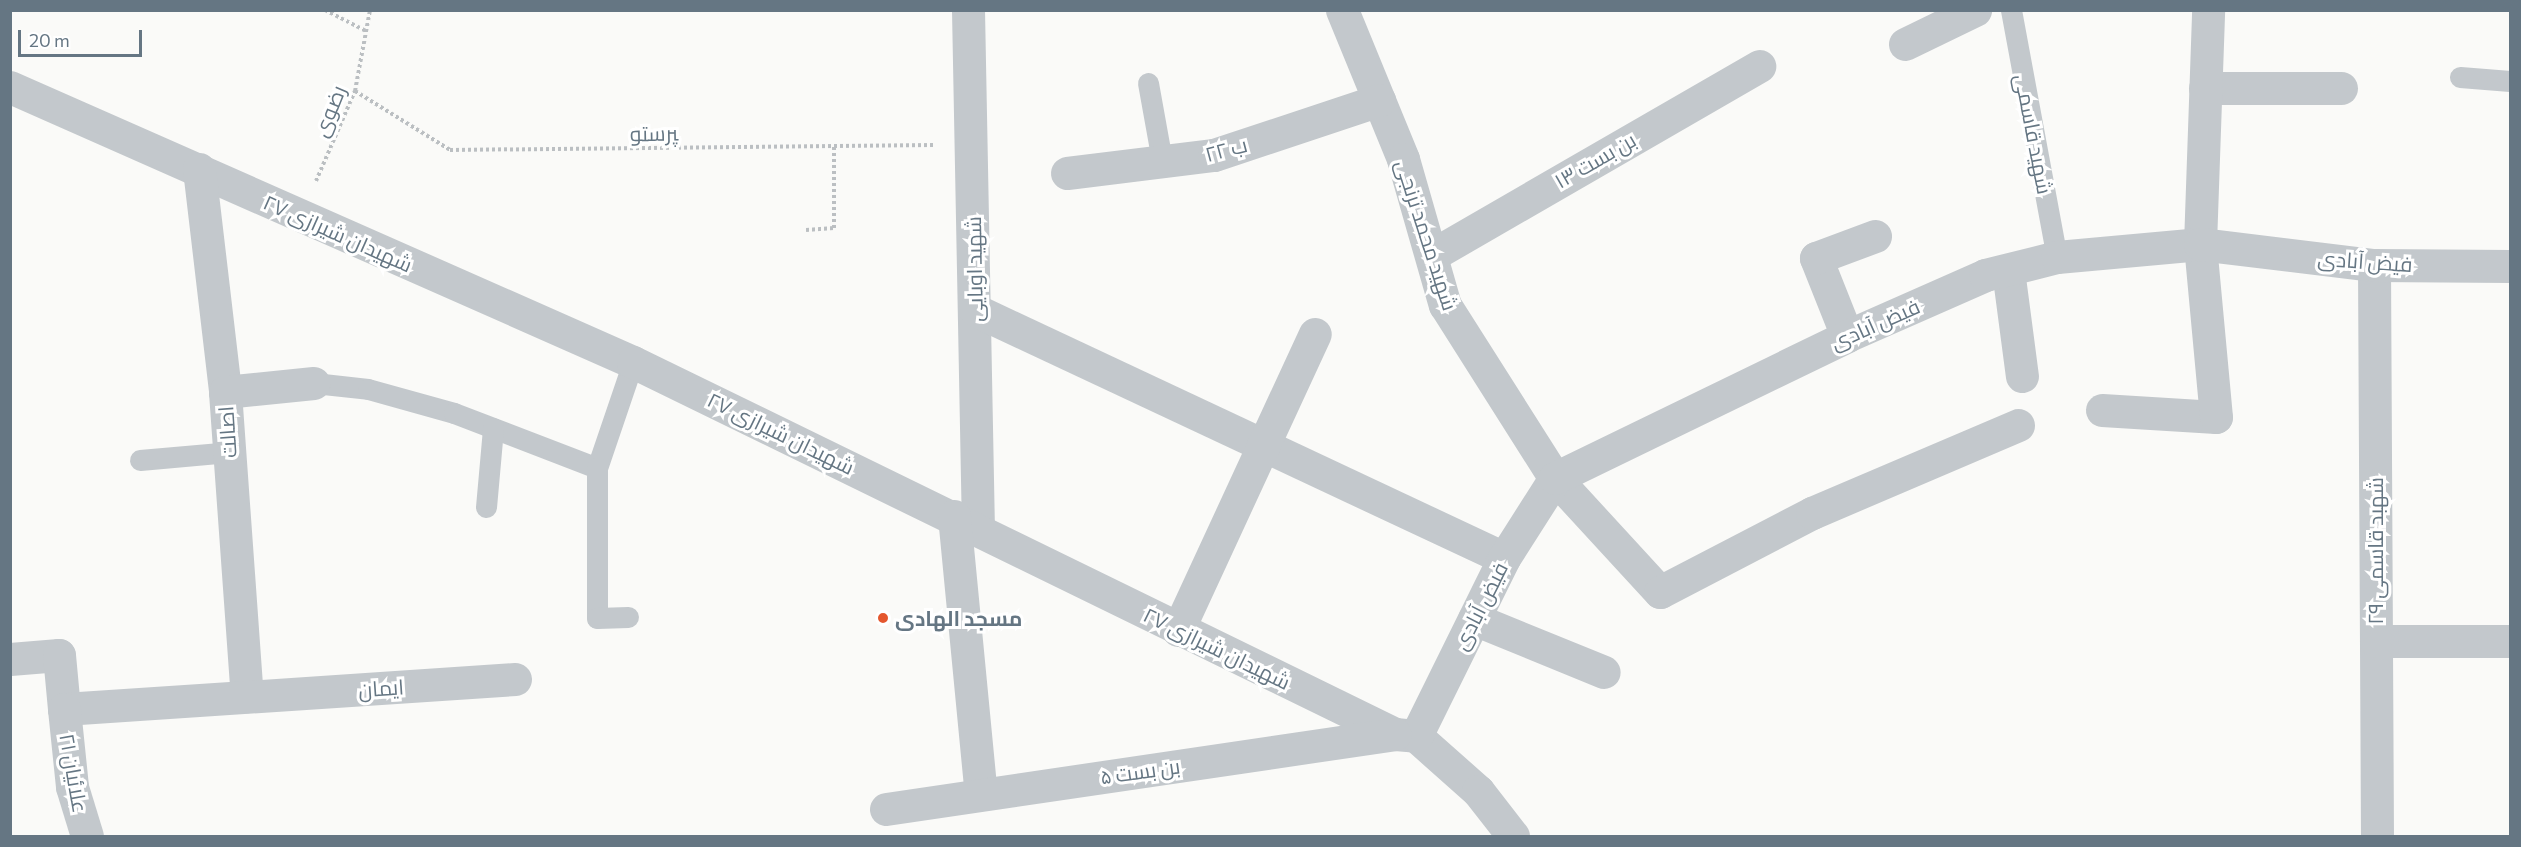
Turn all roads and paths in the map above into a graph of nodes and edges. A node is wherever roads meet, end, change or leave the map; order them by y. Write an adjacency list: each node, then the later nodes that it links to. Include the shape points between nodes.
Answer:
1 (325, 10): 8 (path)
2 (370, 10): 8 (path, رضوی)
3 (968, 10): 19 (street, شهید اوبایی)
4 (1342, 10): 18 (street, شهید محمد ترنجی)
5 (1975, 10): 9 (street)
6 (2011, 10): 29 (lane, شهید قاسمی)
7 (2208, 10): 15 (street)
8 (366, 31): 17 (path, رضوی)
9 (1905, 44)
10 (1759, 66): 28 (street, بن بست ۱۳)
11 (2460, 77): 12 (lane)
12 (2511, 81)
13 (1148, 83): 21 (lane)
14 (10, 87): 22 (street, شهیدان شیرازی ۲۷)
15 (2205, 88): 16 (street); 27 (street)
16 (2342, 88)
17 (355, 91): 20 (path, ‍‍‍‍‍پرستو, via 450,150); 24 (path, رضوی)
18 (1379, 100): 21 (street, ب ۲۲, via 1214,155); 28 (street, شهید محمد ترنجی, via 1403,159)
19 (971, 145): 20 (path, ‍‍‍‍‍پرستو); 33 (street, شهید اوبایی)
20 (834, 146): 25 (path, via 834,228)
21 (1162, 161): 23 (street, ب ۲۲)
22 (199, 169): 24 (street, شهیدان شیرازی ۲۷); 39 (street, اصالت)
23 (1067, 173)
24 (300, 218): 36 (street, شهیدان شیرازی ۲۷)
25 (806, 230)
26 (1875, 236): 35 (street, via 1816,258)
27 (2200, 244): 29 (street, فیض آبادی); 30 (street, فیض آبادی); 40 (street, via 2216,417)
28 (1432, 255): 47 (street, شهید محمد ترنجی, via 1445,305)
29 (2057, 258): 32 (street, فیض آبادی)
30 (2374, 265): 31 (street, فیض آبادی); 55 (street, شهبد قاسمی ۲۹)
31 (2511, 266)
32 (2007, 270): 35 (street, فیض آبادی, via 1985,275); 37 (street)
33 (975, 310): 43 (street); 49 (street, شهید اوبایی)
34 (1315, 334): 43 (street)
35 (1848, 336): 47 (street, فیض آبادی)
36 (633, 362): 46 (lane); 49 (street, شهیدان شیرازی ۲۷)
37 (2022, 376)
38 (314, 383): 39 (street); 42 (lane, via 368,389)
39 (225, 392): 44 (street, اصالت)
40 (2102, 410)
41 (2018, 425): 47 (street, شهید محمد ترنجی, via 1812,513 1660,592)
42 (493, 428): 46 (lane); 48 (lane)
43 (1262, 444): 50 (street); 53 (street)
44 (229, 452): 45 (lane); 59 (street, اصالت)
45 (140, 460)
46 (597, 468): 51 (lane, via 597,618)
47 (1555, 478): 50 (street, فیض آبادی)
48 (486, 507)
49 (966, 522): 53 (street, شهیدان شیرازی ۲۷); 62 (street, شهید اوبایی)
50 (1504, 558): 52 (street, فیض آبادی)
51 (628, 616)
52 (1473, 619): 57 (street); 61 (street, فیض آبادی)
53 (1178, 630): 61 (street, شهیدان شیرازی ۲۷)
54 (2511, 640): 55 (street)
55 (2376, 641): 66 (street, شهبد قاسمی ۲۹)
56 (10, 658): 60 (street, علائیان ۲۱, via 59,655)
57 (1604, 672)
58 (515, 679): 59 (street, ایمان)
59 (247, 696): 60 (street, ایمان)
60 (64, 709): 64 (street, علائیان ۲۱, via 72,788)
61 (1406, 735): 62 (street, بن بست ۵); 65 (street, شهیدان شیرازی ۲۷, via 1478,790)
62 (981, 794): 63 (street, بن بست ۵)
63 (886, 808)
64 (87, 837)
65 (1513, 837)
66 (2377, 837)

